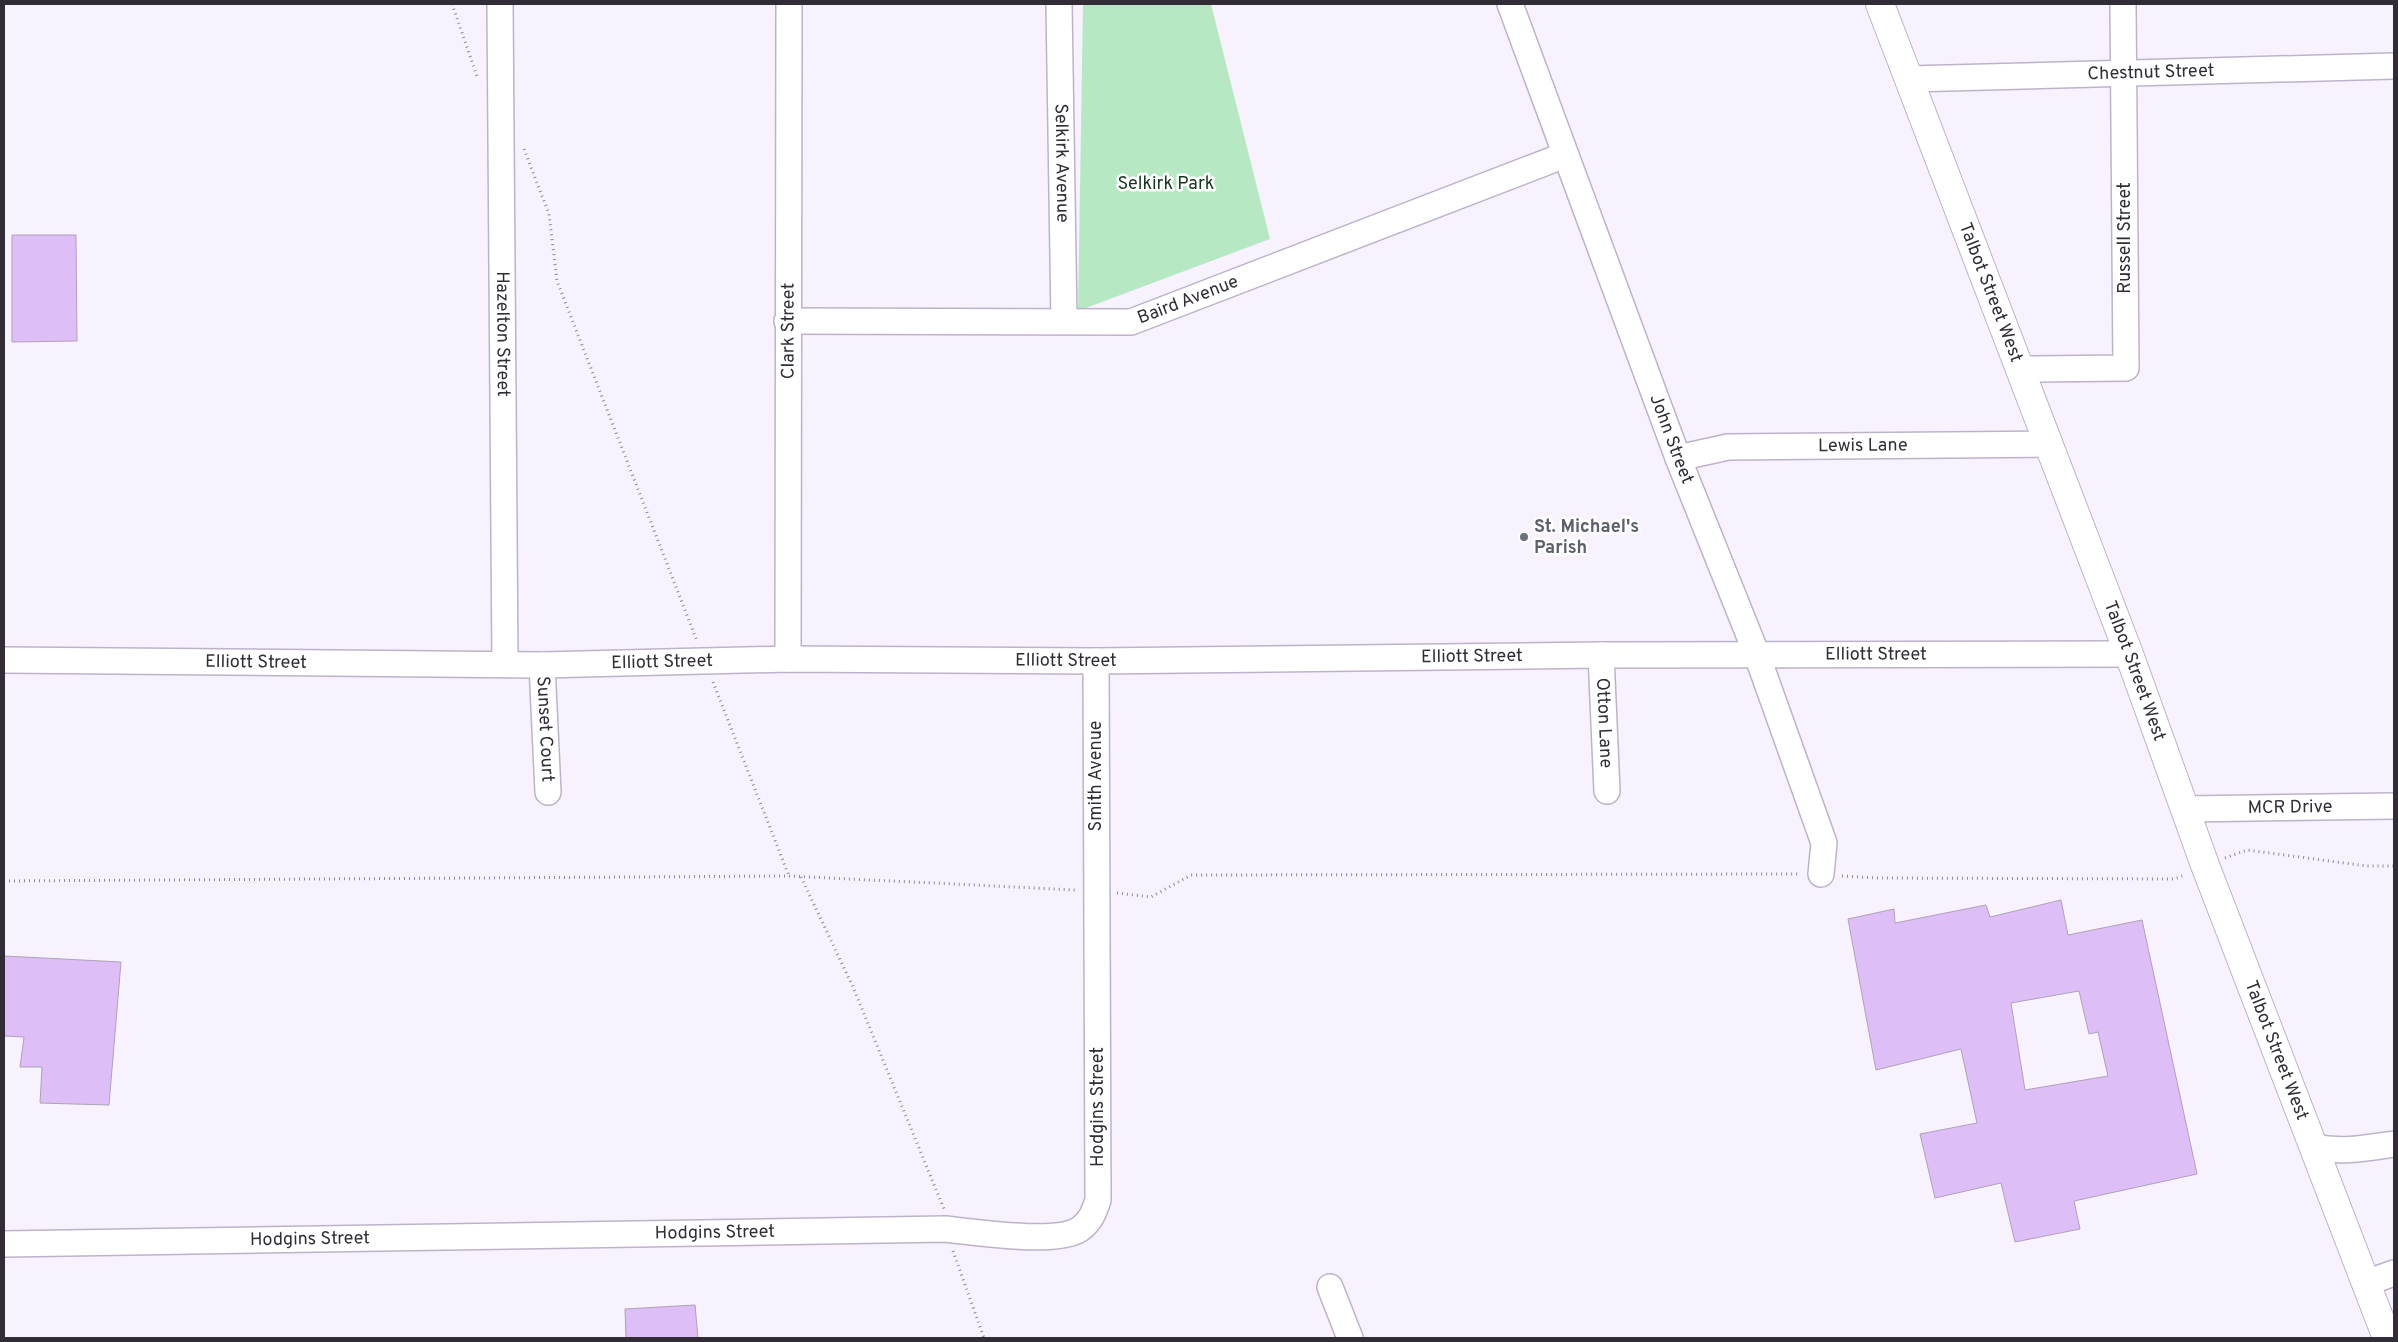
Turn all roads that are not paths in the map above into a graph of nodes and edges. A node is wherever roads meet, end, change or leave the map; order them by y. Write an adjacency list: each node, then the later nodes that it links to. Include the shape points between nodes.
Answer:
1 (500, 4): 22 (street, Hazelton Street)
2 (789, 4): 11 (street, Clark Street)
3 (1059, 4): 12 (street, Selkirk Avenue)
4 (1510, 4): 10 (street, John Street)
5 (1880, 4): 9 (main road, Talbot Street West)
6 (2123, 4): 8 (street, Russell Street)
7 (2394, 66): 8 (street, Chestnut Street)
8 (2124, 72): 9 (street, Chestnut Street); 13 (street, Russell Street, via 2126,368)
9 (1909, 79): 13 (main road, Talbot Street West)
10 (1565, 154): 12 (street, Baird Avenue, via 1131,322); 15 (street, John Street)
11 (787, 321): 12 (street, Baird Avenue); 19 (street, Clark Street)
12 (1064, 321)
13 (2021, 369): 14 (main road, Talbot Street West)
14 (2049, 444): 15 (street, Lewis Lane, via 1728,447); 16 (main road, Talbot Street West)
15 (1678, 458): 18 (street, John Street)
16 (2129, 654): 18 (street, Elliott Street); 27 (main road, Talbot Street West)
17 (1601, 655): 18 (street, Elliott Street); 21 (street, Elliott Street); 24 (street, Otton Lane)
18 (1757, 655): 28 (street, John Street, via 1824,843)
19 (788, 659): 21 (street, Elliott Street); 23 (street, Elliott Street)
20 (4, 660): 22 (street, Elliott Street)
21 (1096, 661): 29 (street, Smith Avenue)
22 (504, 664): 23 (street, Elliott Street)
23 (542, 665): 25 (street, Sunset Court)
24 (1608, 791)
25 (548, 792)
26 (2394, 806): 27 (street, MCR Drive)
27 (2186, 809): 31 (main road, Talbot Street West)
28 (1821, 874)
29 (1097, 891): 32 (street, Hodgins Street, via 1098,1200 1092,1218 1079,1230 1032,1237 945,1229)
30 (2394, 1144): 31 (street, via 2343,1151)
31 (2314, 1147): 34 (main road, Talbot Street West)
32 (4, 1244)
33 (2394, 1273): 34 (street)
34 (2366, 1283): 37 (main road, Talbot Street West)
35 (1330, 1287): 36 (street)
36 (1350, 1338)
37 (2387, 1338)

